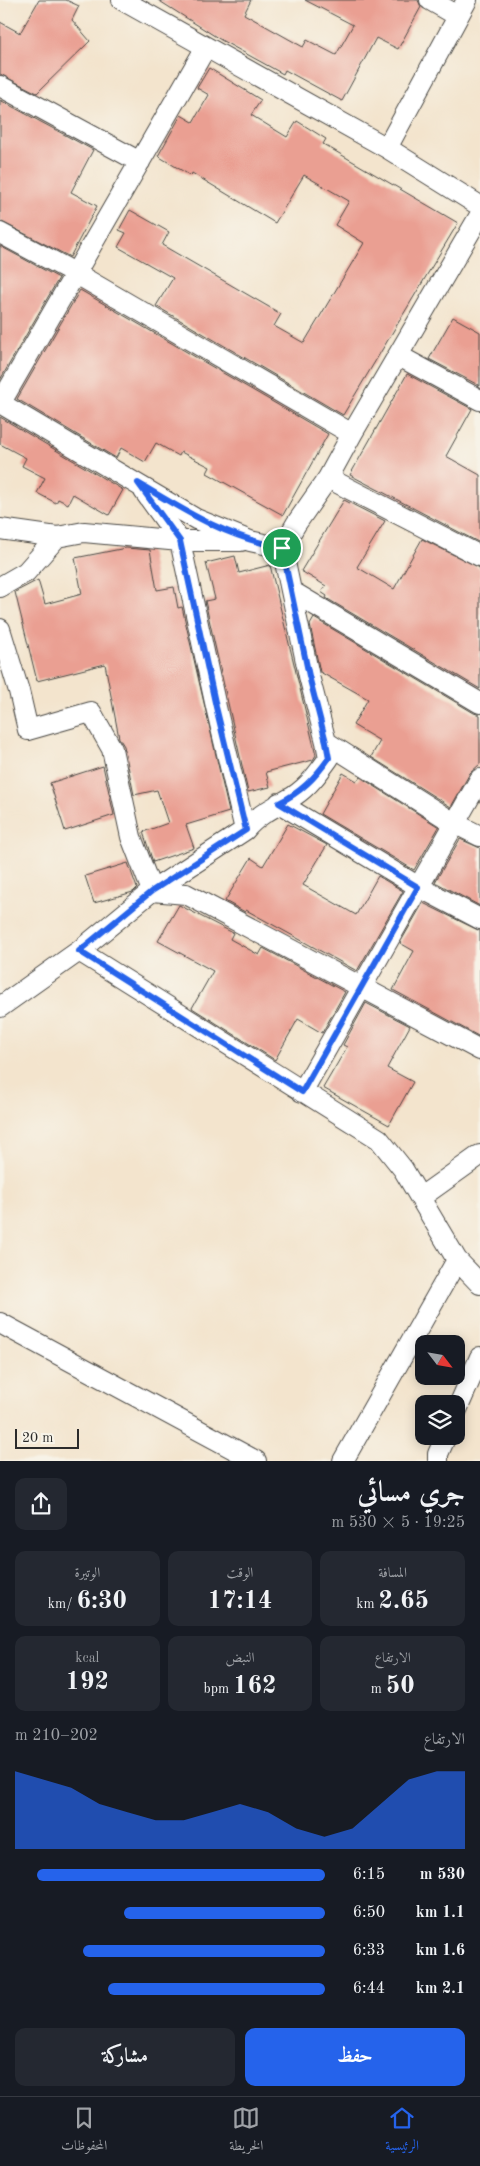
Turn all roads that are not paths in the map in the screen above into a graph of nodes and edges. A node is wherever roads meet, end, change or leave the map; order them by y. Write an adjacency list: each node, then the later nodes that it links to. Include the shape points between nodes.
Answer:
1 (122, 0): 4 (street)
2 (430, 0): 3 (street)
3 (463, 8): 6 (street)
4 (206, 47): 6 (street); 7 (street)
5 (0, 86): 7 (street)
6 (387, 148): 8 (street)
7 (140, 162): 11 (street)
8 (480, 206)
9 (480, 215): 12 (street)
10 (0, 233): 11 (street)
11 (75, 273): 14 (street); 15 (street)
12 (399, 356): 13 (street); 15 (street)
13 (480, 400)
14 (0, 403): 17 (street)
15 (352, 434): 16 (street)
16 (328, 478): 22 (street); 23 (street)
17 (138, 483): 20 (street); 21 (street, via 196,519)
18 (0, 529): 19 (street)
19 (57, 536): 20 (street, via 84,532); 24 (street, via 26,572)
20 (180, 541): 21 (street); 32 (street)
21 (250, 541): 22 (street)
22 (282, 548): 25 (street)
23 (480, 556)
24 (0, 587)
25 (293, 592): 27 (street); 28 (street)
26 (0, 628): 35 (street, via 28,730 91,712 112,749 131,837)
27 (480, 703)
28 (326, 742): 30 (street, via 329,758 317,775 295,795); 31 (street)
29 (480, 779): 31 (street)
30 (279, 803): 32 (street); 34 (street)
31 (454, 823): 33 (street); 34 (street)
32 (246, 830): 35 (street)
33 (480, 836)
34 (418, 887): 36 (street); 38 (street)
35 (152, 891): 37 (street); 38 (street, via 186,894)
36 (480, 919)
37 (79, 951): 39 (street); 41 (street)
38 (361, 987): 40 (street); 41 (street)
39 (0, 1007)
40 (480, 1050)
41 (302, 1092): 43 (street, via 378,1139)
42 (480, 1155): 43 (street)
43 (421, 1197): 44 (street)
44 (457, 1260): 45 (street); 51 (street)
45 (480, 1284)
46 (0, 1322): 50 (street)
47 (480, 1357): 48 (street)
48 (463, 1395)
49 (442, 1445): 52 (street)
50 (256, 1461)
51 (343, 1461)
52 (438, 1461)

